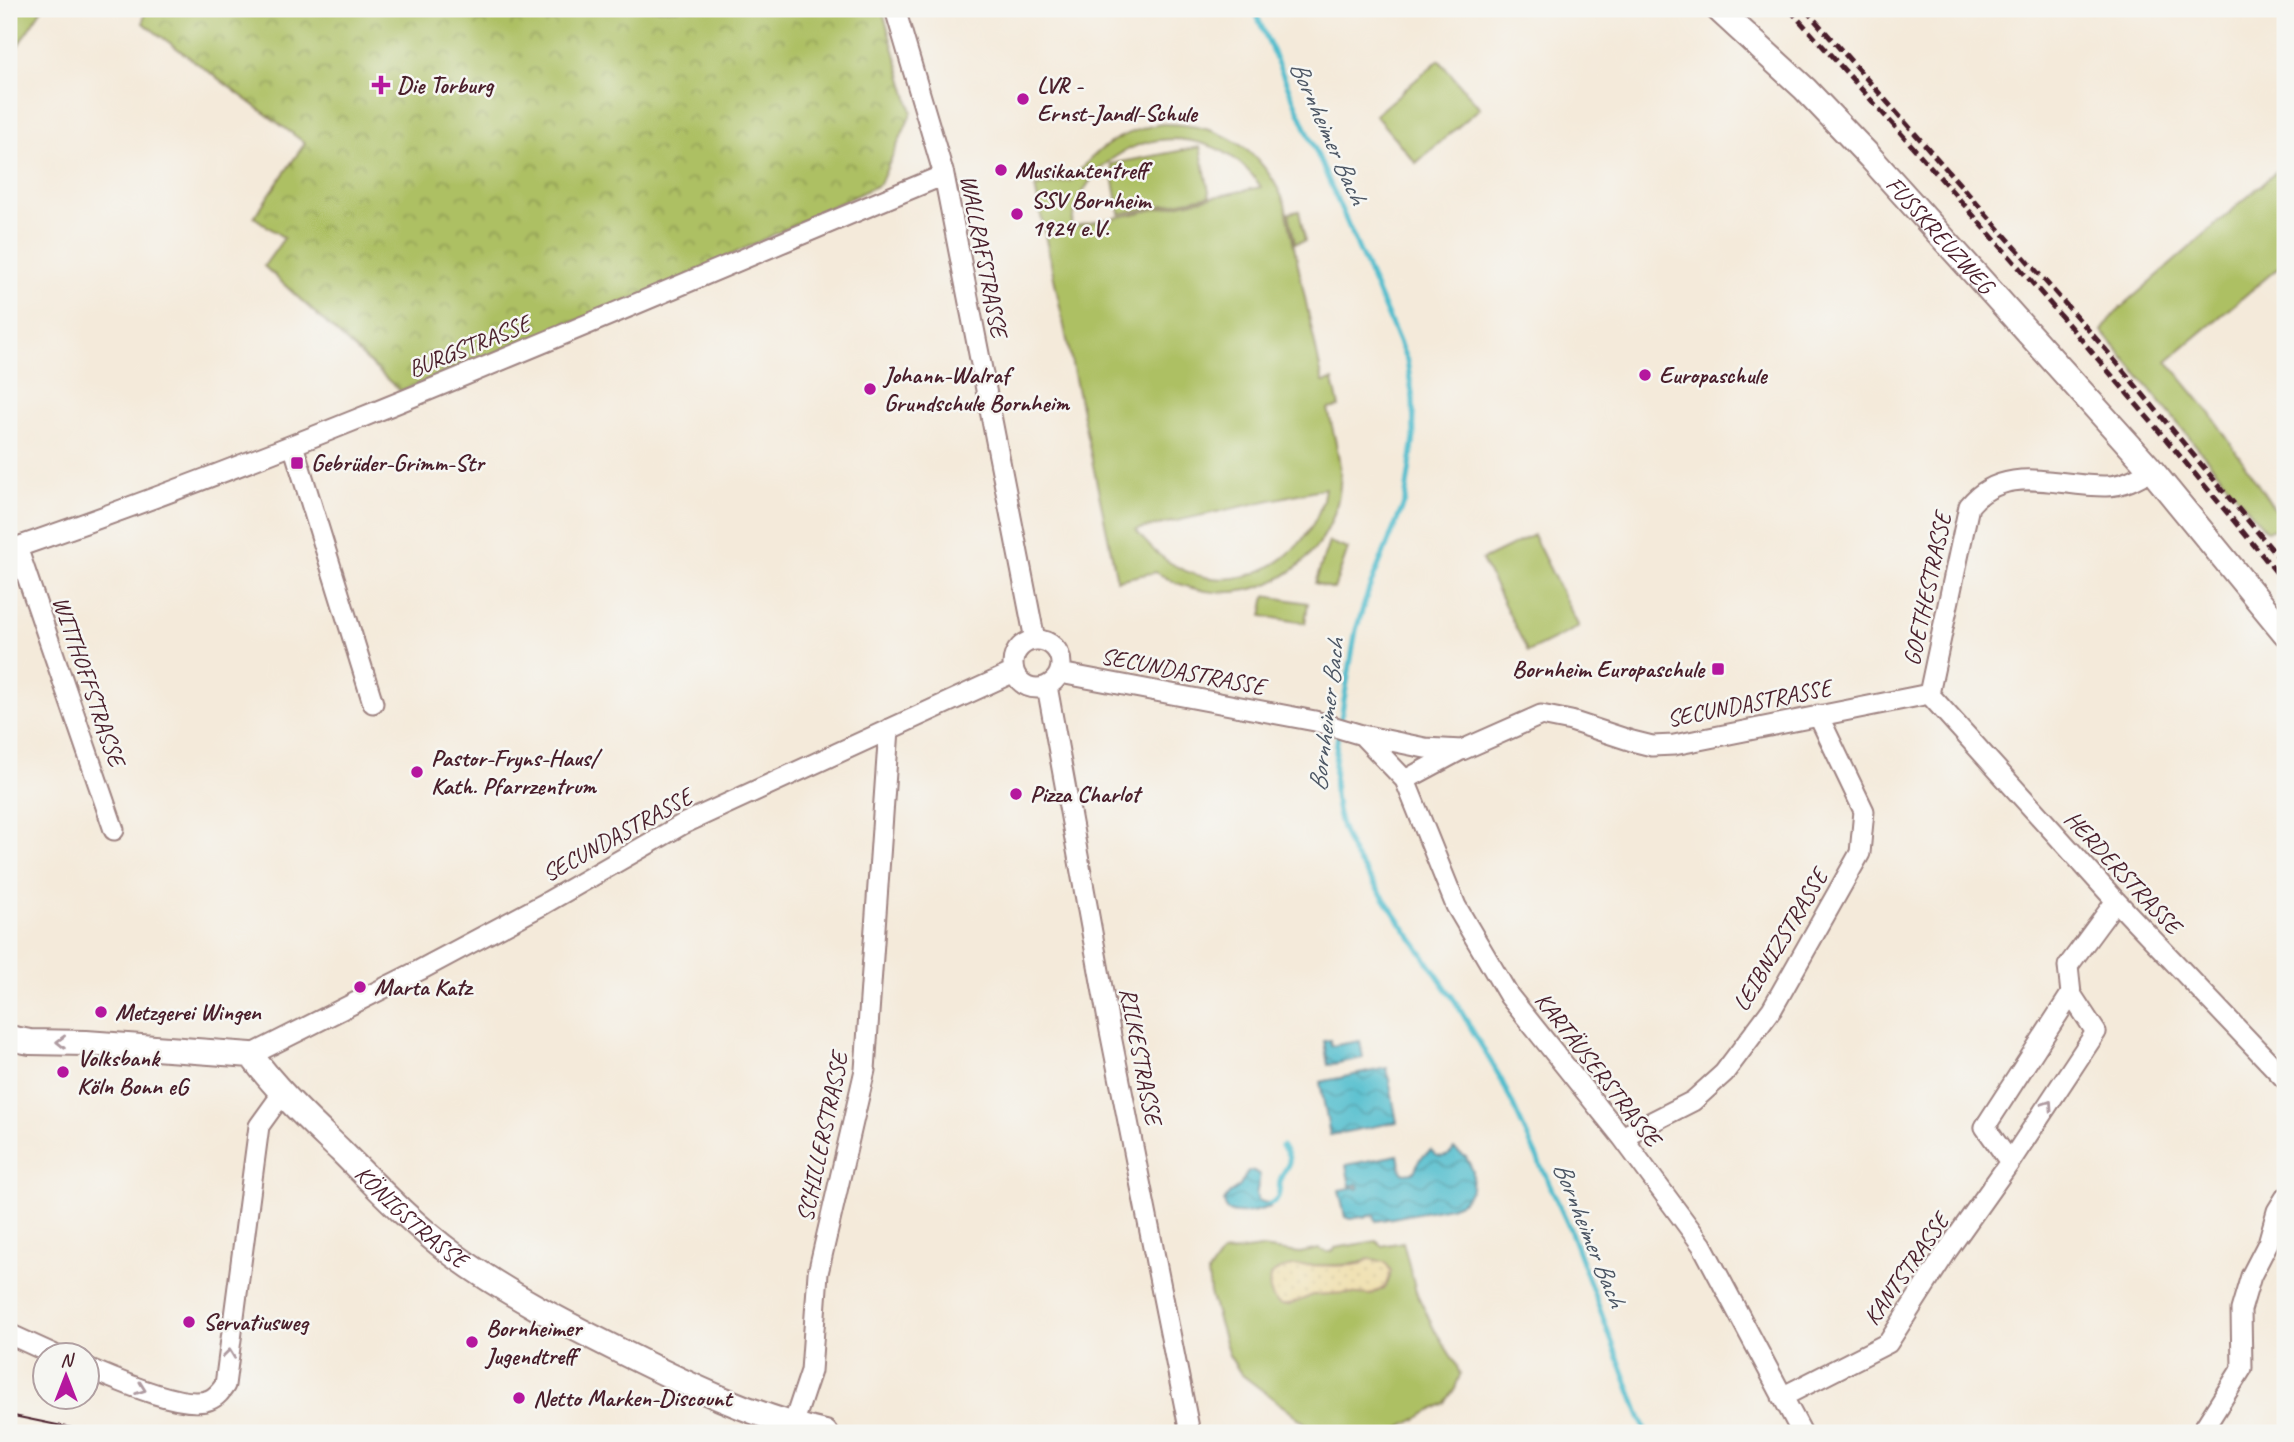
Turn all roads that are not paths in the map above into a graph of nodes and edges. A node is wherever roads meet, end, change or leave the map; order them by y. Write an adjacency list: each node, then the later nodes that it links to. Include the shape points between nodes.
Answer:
1 (895, 9): 3 (street, WALLRAFSTRASSE)
2 (1718, 9): 5 (street, FUSSKREUZWEG, via 1861,148)
3 (944, 175): 4 (street, BURGSTRASSE); 8 (street, WALLRAFSTRASSE)
4 (293, 445): 6 (street, BURGSTRASSE); 12 (street)
5 (2151, 470): 7 (street, FUSSKREUZWEG); 11 (street, GOETHESTRASSE, via 2129,482 2107,486 2026,479 1997,484 1977,496 1969,506)
6 (13, 549): 18 (street, WITTHOFFSTRASSE)
7 (2285, 633)
8 (1035, 640): 9 (street, via 1017,651); 10 (street, via 1056,649 1062,665)
9 (1014, 672): 10 (street, SECUNDASTRASSE, via 1031,688); 14 (street, SECUNDASTRASSE)
10 (1053, 680): 15 (street, SECUNDASTRASSE, via 1324,723); 34 (street, RILKESTRASSE, via 1110,1031)
11 (1929, 694): 13 (street, SECUNDASTRASSE); 19 (street, HERDERSTRASSE)
12 (373, 703)
13 (1818, 715): 16 (street, SECUNDASTRASSE, via 1652,746 1541,715); 25 (street, LEIBNIZSTRASSE, via 1864,811 1860,853 1772,1009 1724,1073 1693,1101)
14 (889, 729): 22 (street, SECUNDASTRASSE, via 683,824 518,918); 32 (street, SCHILLERSTRASSE, via 865,1070 818,1273 811,1371)
15 (1360, 734): 16 (street, SECUNDASTRASSE, via 1425,748); 17 (street, KARTÄUSERSTRASSE)
16 (1462, 750): 17 (street, SECUNDASTRASSE)
17 (1405, 780): 25 (street, KARTÄUSERSTRASSE, via 1456,905 1502,985)
18 (114, 830)
19 (2116, 901): 20 (street, via 2068,966); 23 (street, HERDERSTRASSE)
20 (2071, 994): 26 (street, KANTSTRASSE, one-way to 20, via 2096,1032); 26 (street, via 1985,1127)
21 (9, 1038): 22 (street, one-way to 21)
22 (251, 1055): 24 (street, KÖNIGSTRASSE)
23 (2285, 1079)
24 (282, 1094): 30 (street, one-way to 24, via 195,1403 210,1400 225,1385 259,1126); 32 (street, KÖNIGSTRASSE, via 399,1208 494,1282 585,1334)
25 (1622, 1138): 31 (street, KARTÄUSERSTRASSE, via 1702,1245)
26 (2010, 1162): 31 (street, KANTSTRASSE, via 1888,1343)
27 (2285, 1198): 36 (street, via 2241,1310 2242,1368)
28 (9, 1334): 29 (street)
29 (32, 1344)
30 (102, 1373)
31 (1782, 1397): 35 (street, KARTÄUSERSTRASSE)
32 (787, 1429): 33 (street, KÖNIGSTRASSE)
33 (825, 1433)
34 (1190, 1433)
35 (1802, 1433)
36 (2201, 1433)

